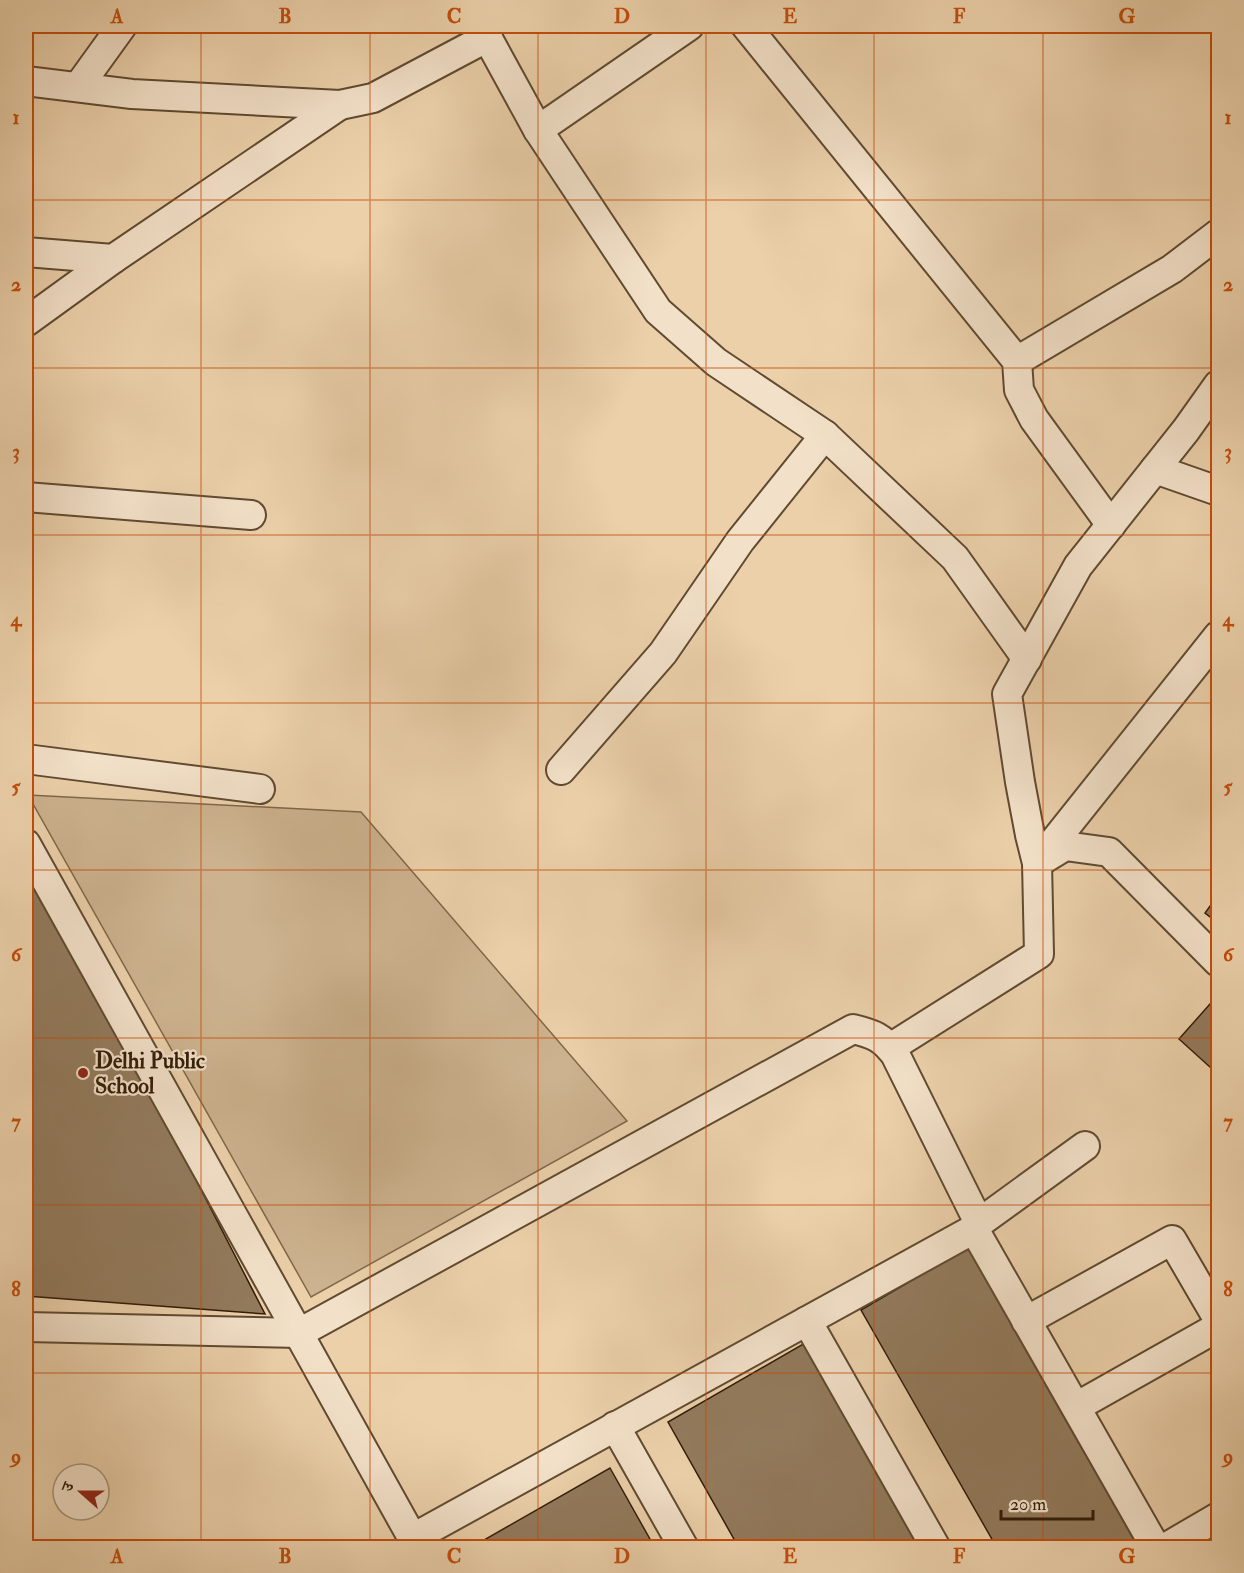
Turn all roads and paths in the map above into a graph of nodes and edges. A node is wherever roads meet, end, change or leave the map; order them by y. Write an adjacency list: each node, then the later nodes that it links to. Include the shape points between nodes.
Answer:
1 (122, 26): 6 (street)
2 (689, 26): 8 (street)
3 (746, 26): 13 (street)
4 (485, 31): 7 (street, via 373,98); 8 (street)
5 (26, 81): 6 (street)
6 (78, 87): 7 (street, via 132,94)
7 (340, 105): 11 (street)
8 (538, 129): 15 (street, via 658,311 716,362)
9 (1218, 234): 13 (street, via 1172,269)
10 (26, 252): 11 (street)
11 (113, 259): 12 (street)
12 (26, 322)
13 (1017, 361): 20 (street, via 1019,390 1034,419)
14 (1218, 385): 16 (street)
15 (825, 435): 22 (street, via 955,558); 24 (street, via 740,541 663,653)
16 (1155, 469): 17 (street); 20 (street)
17 (1218, 491)
18 (26, 496): 19 (street)
19 (251, 515)
20 (1111, 525): 22 (street, via 1078,566)
21 (1218, 636): 27 (street)
22 (1027, 659): 27 (street, via 1007,694)
23 (26, 759): 25 (street)
24 (561, 770)
25 (260, 789)
26 (26, 844): 37 (street)
27 (1037, 863): 28 (street, via 1065,846 1109,852); 29 (street, via 1040,954)
28 (1218, 962)
29 (890, 1048): 31 (street); 37 (street, via 876,1035 854,1029)
30 (1085, 1146): 31 (street)
31 (976, 1226): 33 (street); 34 (street)
32 (1218, 1319): 34 (street, via 1172,1240)
33 (807, 1321): 39 (street); 43 (street)
34 (1026, 1321): 38 (street)
35 (26, 1327): 37 (street)
36 (1218, 1327): 38 (street)
37 (299, 1333): 41 (street)
38 (1076, 1407): 44 (street)
39 (615, 1426): 41 (street); 42 (street)
40 (1218, 1517): 45 (street)
41 (416, 1543)
42 (684, 1548)
43 (936, 1548)
44 (1156, 1548)
45 (1165, 1548)

